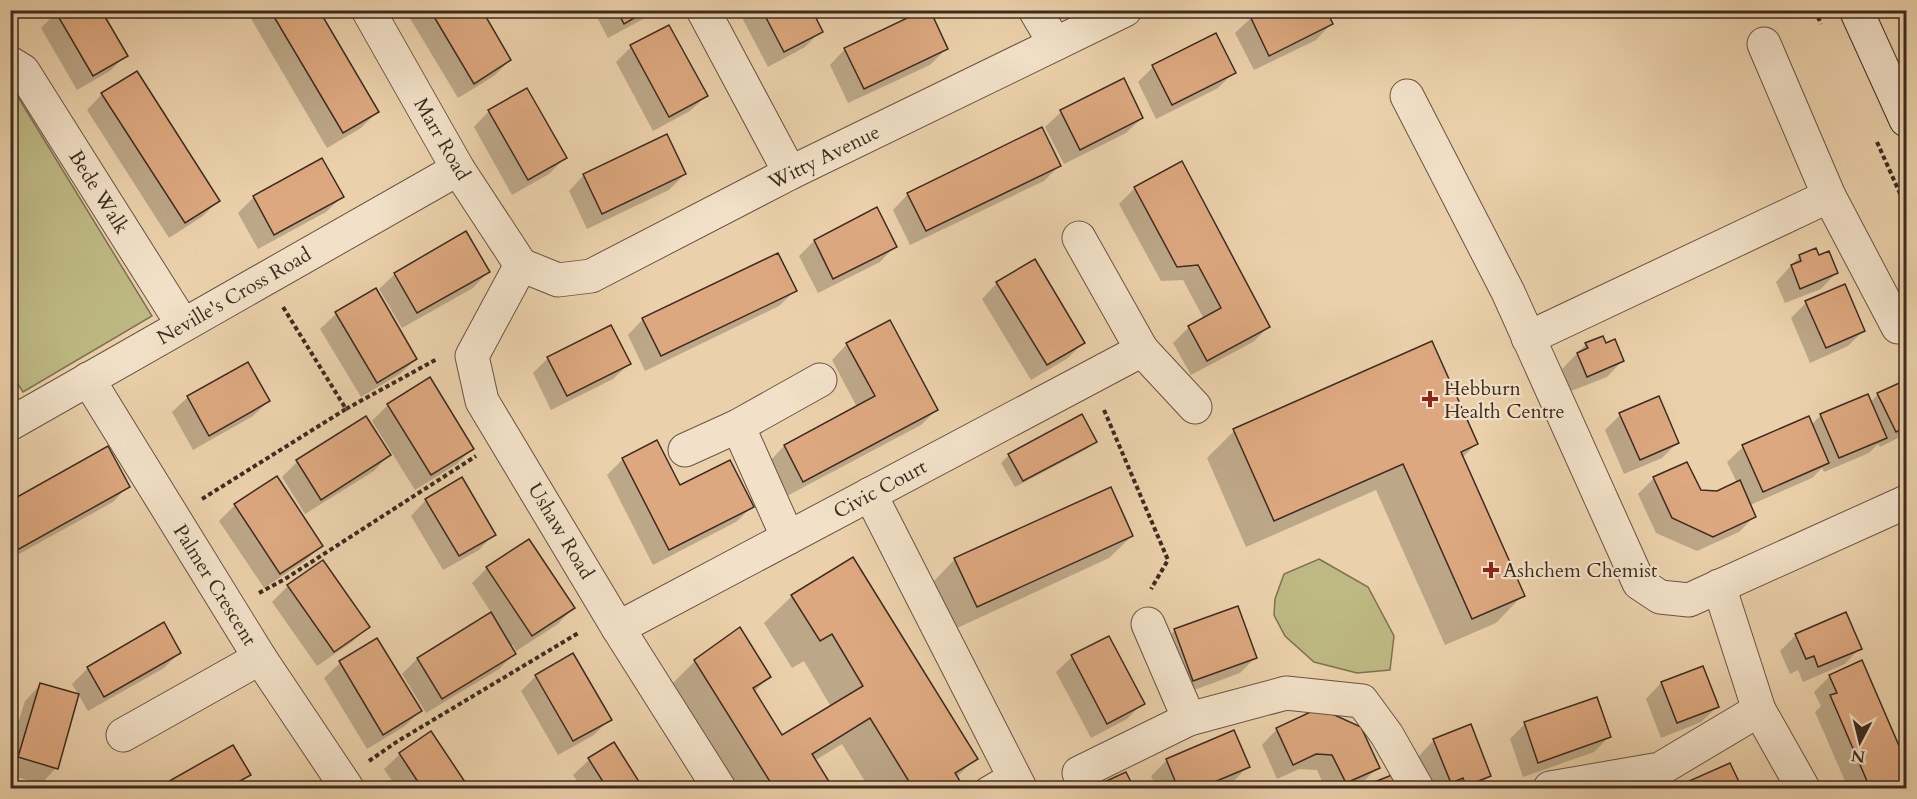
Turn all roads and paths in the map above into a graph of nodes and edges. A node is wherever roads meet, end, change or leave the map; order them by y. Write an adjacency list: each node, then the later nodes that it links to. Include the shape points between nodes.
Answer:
1 (368, 10): 11 (street, Marr Road)
2 (703, 10): 12 (street)
3 (1035, 10): 6 (street)
4 (1125, 10): 6 (street, Witty Avenue)
5 (1856, 10): 10 (street)
6 (1055, 44): 12 (street, Witty Avenue)
7 (1764, 44): 13 (street)
8 (10, 63): 17 (street, Bede Walk, via 23,70)
9 (1407, 96): 19 (street)
10 (1906, 120)
11 (458, 169): 15 (street, Marr Road); 17 (street, Neville's Cross Road)
12 (790, 173): 15 (street, Witty Avenue, via 591,276 558,280)
13 (1829, 196): 18 (street); 19 (street)
14 (1079, 238): 20 (street)
15 (521, 265): 21 (street)
16 (284, 308): 26 (path)
17 (183, 325): 23 (street, Neville's Cross Road)
18 (1898, 327)
19 (1528, 338): 35 (street, via 1639,583 1660,597 1689,600)
20 (1142, 350): 22 (street, Civic Court); 25 (street)
21 (472, 356): 26 (path, via 447,353); 29 (street, Ushaw Road, via 482,400)
22 (1090, 378): 31 (street, Civic Court); 38 (path, via 1168,560 1140,610)
23 (88, 379): 27 (street, Neville's Cross Road); 39 (street, Palmer Crescent)
24 (820, 380): 28 (street)
25 (1195, 407)
26 (346, 409): 32 (path)
27 (11, 424)
28 (738, 426): 30 (street); 34 (street)
29 (505, 438): 36 (path); 37 (street, Ushaw Road)
30 (685, 450)
31 (870, 494): 34 (street, Civic Court); 45 (street)
32 (200, 501)
33 (1906, 502): 35 (street)
34 (788, 538): 37 (street, Civic Court)
35 (1719, 586): 40 (street)
36 (261, 592)
37 (614, 621): 43 (path); 47 (street, Ushaw Road)
38 (1148, 624): 41 (street)
39 (260, 658): 42 (street); 46 (street, Palmer Crescent)
40 (1759, 710): 49 (street, via 1660,769); 50 (street)
41 (1189, 719): 44 (street); 48 (street, via 1286,693 1362,701 1387,735)
42 (123, 735)
43 (370, 760)
44 (1079, 773)
45 (1006, 783)
46 (347, 789)
47 (719, 789)
48 (1417, 789)
49 (1550, 789)
50 (1803, 789)

